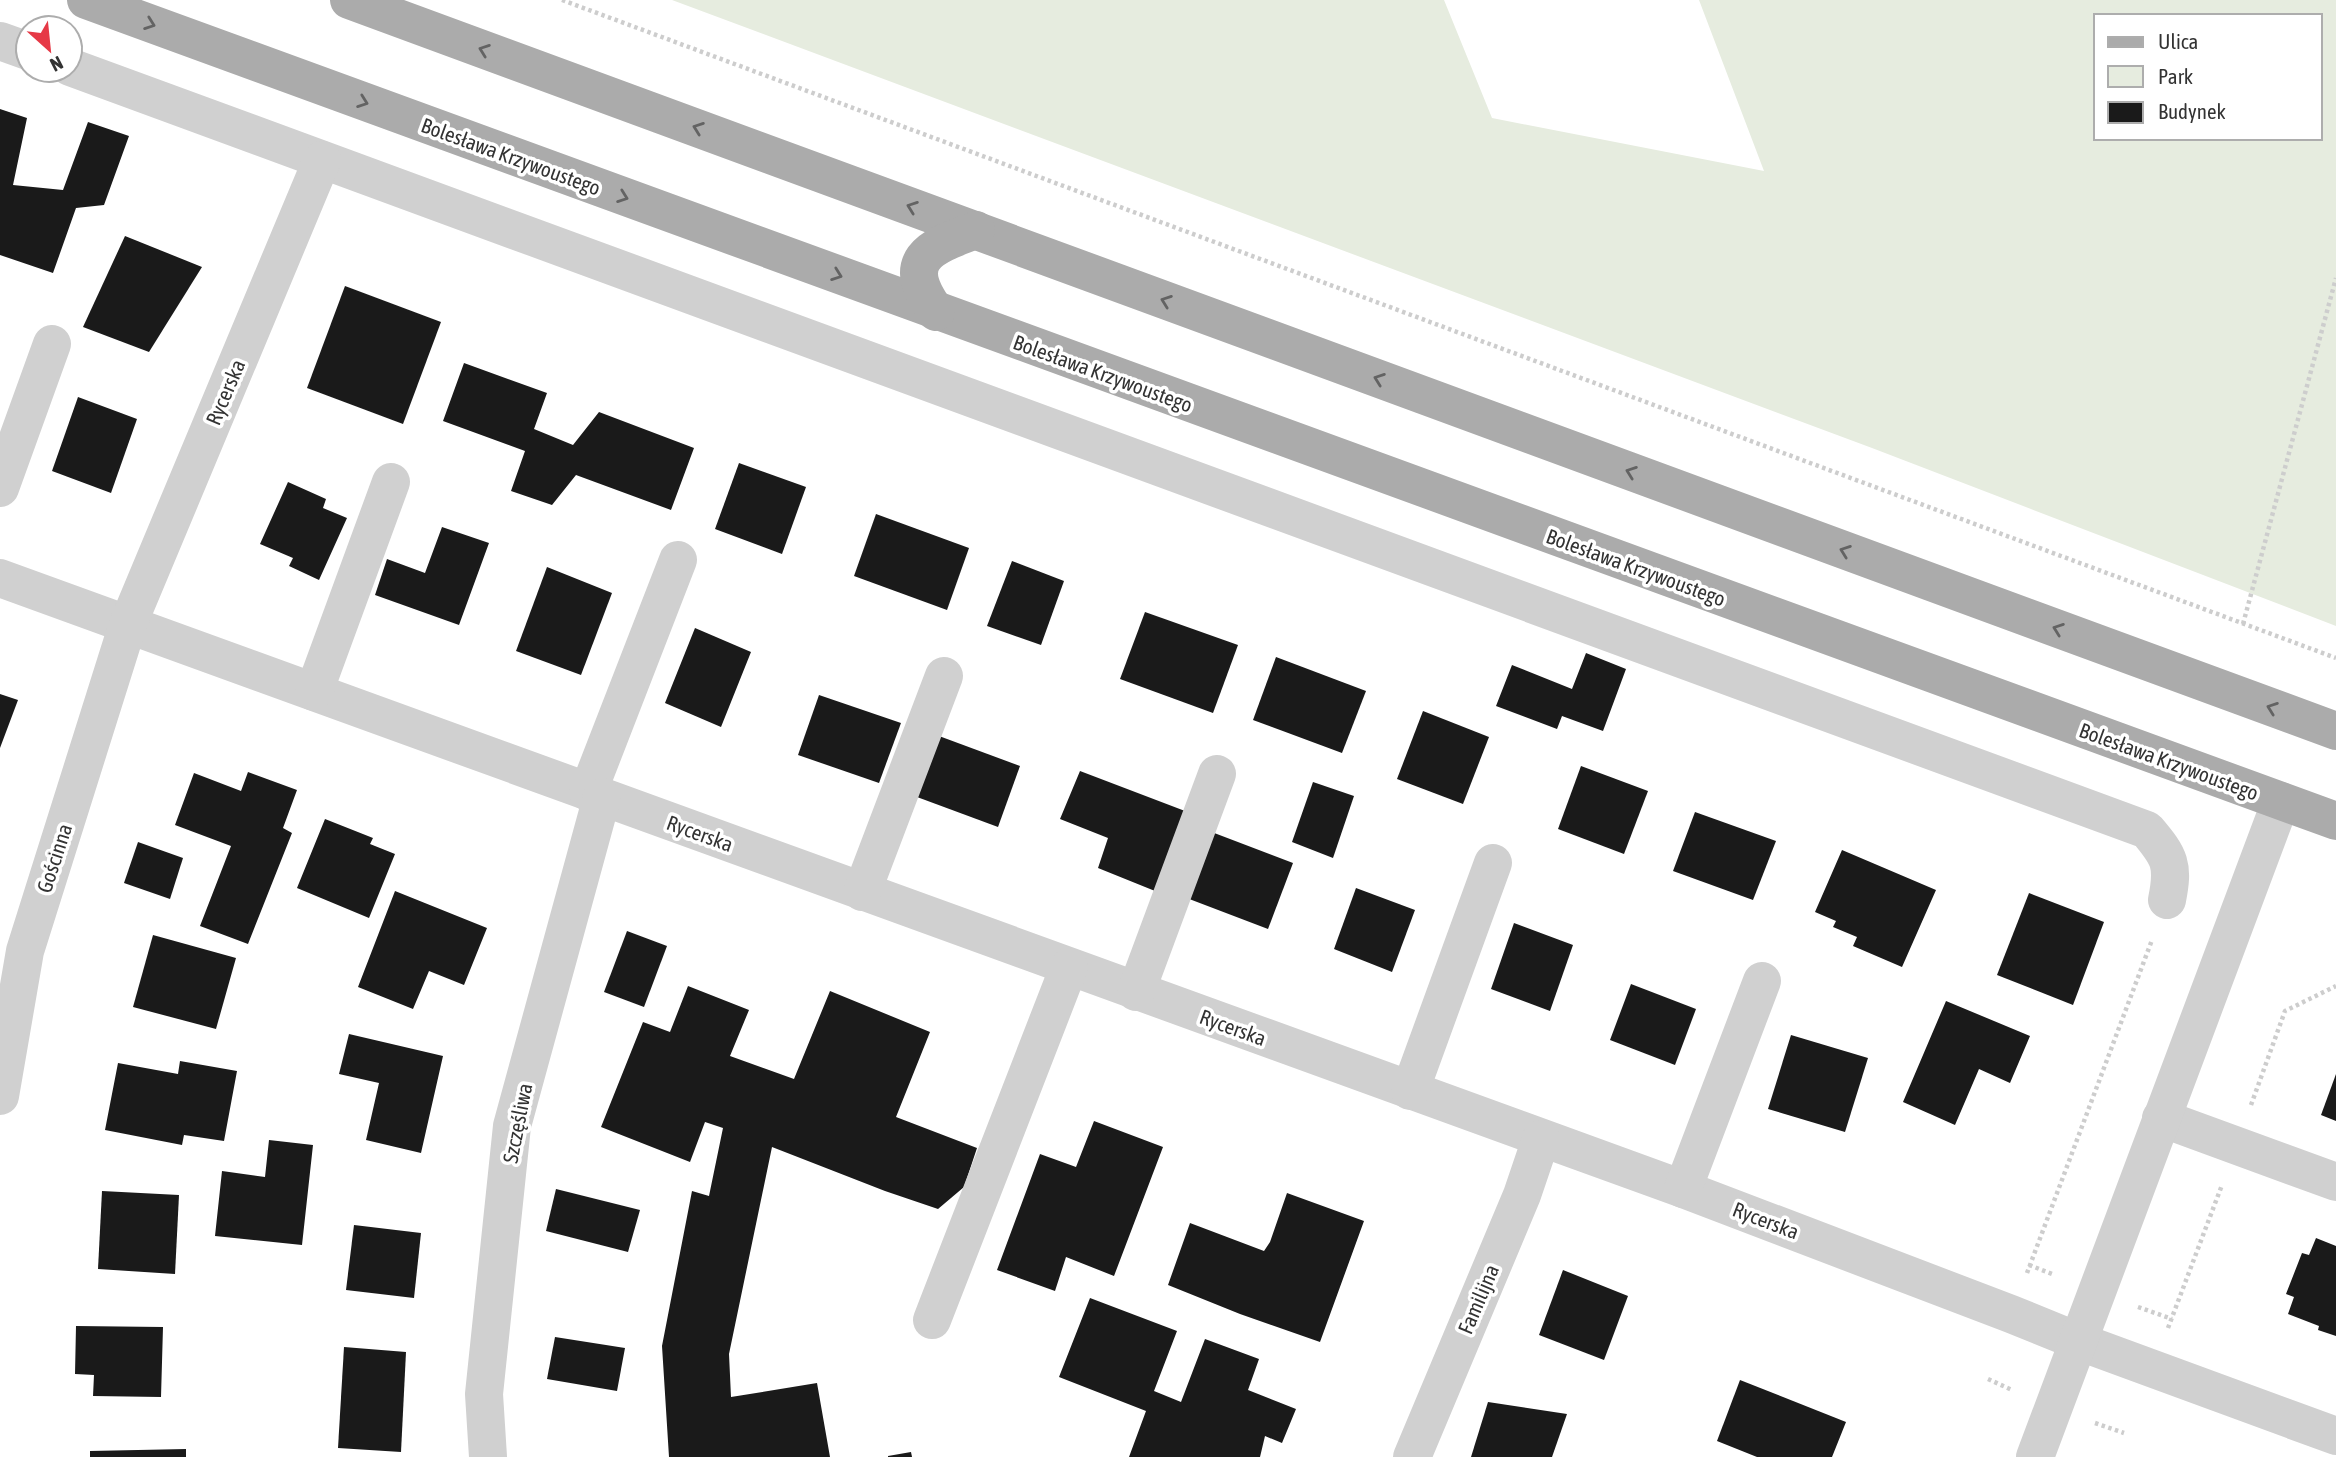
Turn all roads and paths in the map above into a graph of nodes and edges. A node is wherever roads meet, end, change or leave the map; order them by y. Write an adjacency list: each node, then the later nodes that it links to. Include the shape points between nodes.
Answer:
1 (86, 0): 8 (main road, Bolesława Krzywoustego, one-way to 8)
2 (349, 0): 6 (main road, one-way to 2)
3 (562, 0): 15 (path)
4 (84, 72): 5 (street)
5 (322, 160): 14 (street, Rycerska); 26 (street, via 2147,830 2163,848 2172,873)
6 (976, 230): 8 (main road, via 939,244 925,257 918,274 922,291); 19 (main road, one-way to 6)
7 (2336, 278): 15 (path)
8 (936, 312): 22 (main road, Bolesława Krzywoustego)
9 (52, 344): 11 (street)
10 (391, 482): 18 (street)
11 (0, 488)
12 (678, 560): 21 (street, Szczęśliwa)
13 (0, 578): 14 (street, Rycerska)
14 (128, 624): 18 (street, Rycerska); 31 (street, Gościnna, via 25,951)
15 (2244, 624): 16 (path)
16 (2336, 658)
17 (944, 676): 25 (street)
18 (314, 692): 21 (street, Rycerska)
19 (2336, 731)
20 (1216, 774): 29 (street)
21 (595, 795): 25 (street, Rycerska); 40 (street, Szczęśliwa, via 512,1126 485,1394)
22 (2281, 801): 23 (main road, Bolesława Krzywoustego); 32 (street)
23 (2336, 821)
24 (1493, 863): 30 (street)
25 (862, 892): 27 (street, Rycerska)
26 (2167, 900): 36 (path)
27 (1069, 967): 29 (street, Rycerska); 37 (street)
28 (1762, 981): 35 (street)
29 (1136, 992): 30 (street, Rycerska)
30 (1410, 1091): 33 (street, Rycerska)
31 (0, 1096)
32 (2161, 1118): 34 (street); 38 (street)
33 (1541, 1139): 35 (street, Rycerska); 41 (street, Familijna)
34 (2336, 1182)
35 (1683, 1189): 36 (street, Rycerska)
36 (2011, 1314): 38 (street, Rycerska)
37 (932, 1320)
38 (2080, 1342): 39 (street, Rycerska); 42 (street)
39 (2336, 1436)
40 (488, 1457)
41 (1412, 1457)
42 (2035, 1457)

